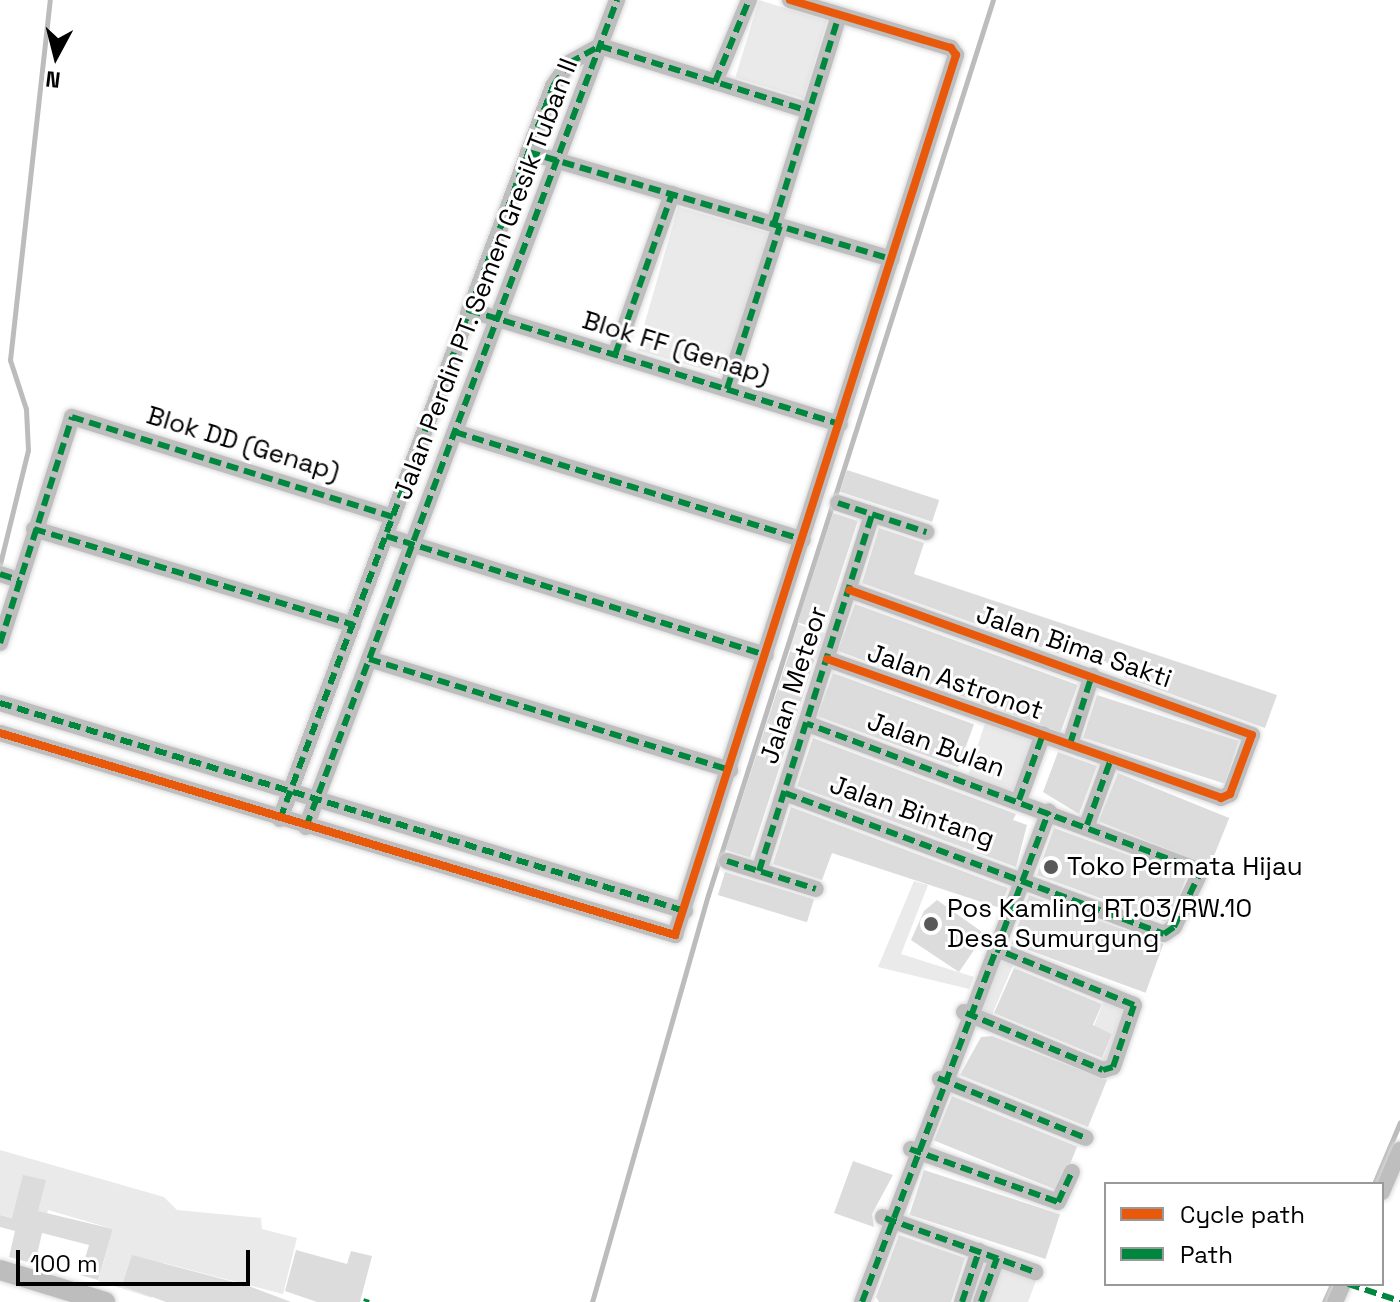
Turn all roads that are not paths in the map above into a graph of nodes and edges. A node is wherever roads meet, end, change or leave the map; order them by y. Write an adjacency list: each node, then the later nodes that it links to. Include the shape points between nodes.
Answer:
1 (617, 0): 5 (street)
2 (749, 0): 6 (street)
3 (790, 0): 4 (street)
4 (839, 15): 7 (street); 12 (street, via 951,48 955,62)
5 (600, 46): 6 (street); 8 (street, Jalan Perdin PT. Semen Gresik Tuban II, via 558,75); 9 (street, Jalan Perdin PT. Semen Gresik Tuban II)
6 (715, 82): 7 (street)
7 (809, 111): 11 (street)
8 (528, 152): 9 (street); 13 (street, Jalan Perdin PT. Semen Gresik Tuban II)
9 (557, 160): 10 (street); 14 (street, Jalan Perdin PT. Semen Gresik Tuban II)
10 (672, 194): 11 (street); 15 (street)
11 (777, 225): 12 (street); 16 (street)
12 (892, 259): 17 (street)
13 (469, 310): 14 (street, Blok FF (Genap)); 21 (street, Jalan Perdin PT. Semen Gresik Tuban II)
14 (497, 319): 15 (street, Blok FF (Genap)); 18 (street, Jalan Perdin PT. Semen Gresik Tuban II)
15 (615, 355): 16 (street, Blok FF (Genap))
16 (727, 389): 17 (street, Blok FF (Genap))
17 (840, 424): 25 (street)
18 (455, 432): 25 (street); 26 (street, Jalan Perdin PT. Semen Gresik Tuban II)
19 (838, 503): 20 (street)
20 (872, 514): 23 (street); 29 (street, Jalan Meteor)
21 (393, 517): 22 (street, Blok DD (Genap), via 80,418 65,423); 24 (street, Jalan Perdin PT. Semen Gresik Tuban II)
22 (34, 529): 28 (street); 30 (street)
23 (926, 532)
24 (386, 536): 26 (street); 30 (street, Jalan Perdin PT. Semen Gresik Tuban II)
25 (803, 540): 32 (street)
26 (412, 545): 32 (street); 33 (street, Jalan Perdin PT. Semen Gresik Tuban II)
27 (0, 574): 28 (street)
28 (19, 580): 31 (street)
29 (849, 590): 34 (street, Jalan Meteor); 35 (street, Jalan Bima Sakti)
30 (353, 625): 46 (street, Jalan Perdin PT. Semen Gresik Tuban II)
31 (0, 643)
32 (766, 655): 45 (street)
33 (369, 659): 45 (street); 48 (street, Jalan Perdin PT. Semen Gresik Tuban II)
34 (827, 659): 38 (street, Jalan Meteor); 40 (street, Jalan Astronot)
35 (1092, 675): 41 (street); 44 (street, Jalan Bima Sakti, via 1248,729 1252,735)
36 (0, 703): 37 (street)
37 (47, 717): 42 (street); 46 (street)
38 (807, 724): 47 (street, Jalan Meteor); 49 (street, Jalan Bulan)
39 (0, 733): 42 (street)
40 (1043, 734): 41 (street, Jalan Astronot); 49 (street)
41 (1070, 744): 43 (street, Jalan Astronot)
42 (38, 745): 51 (street)
43 (1111, 759): 44 (street, Jalan Astronot, via 1222,798); 52 (street)
44 (1240, 766)
45 (730, 770): 61 (street)
46 (291, 791): 48 (street); 51 (street, Jalan Perdin PT. Semen Gresik Tuban II)
47 (785, 793): 56 (street, Jalan Meteor); 57 (street, Jalan Bintang)
48 (317, 799): 53 (street, Jalan Perdin PT. Semen Gresik Tuban II); 54 (street)
49 (1019, 800): 50 (street, Jalan Bulan)
50 (1049, 811): 52 (street, Jalan Bulan); 57 (street)
51 (280, 819): 53 (street)
52 (1087, 825): 60 (street, Jalan Bulan, via 1198,865)
53 (306, 827): 58 (street)
54 (514, 859): 58 (street); 61 (street)
55 (727, 861): 56 (street)
56 (759, 871): 59 (street)
57 (1023, 879): 60 (street, Jalan Bintang, via 1164,934); 62 (street)
58 (504, 887): 61 (street, via 667,937 677,933)
59 (816, 889)
60 (1186, 903)
61 (685, 911)
62 (996, 949): 63 (street); 63 (street, via 1134,1005 1124,1040 1106,1071)
63 (968, 1014): 64 (street)
64 (942, 1080): 65 (street); 66 (street)
65 (1086, 1138)
66 (914, 1150): 68 (street, via 1058,1202); 70 (street)
67 (1400, 1150): 69 (street)
68 (1072, 1172)
69 (1384, 1187)
70 (887, 1218): 71 (street); 76 (street); 77 (street)
71 (979, 1251): 72 (street); 78 (street)
72 (997, 1258): 74 (street); 79 (street)
73 (0, 1270): 75 (main road)
74 (1035, 1272)
75 (105, 1302)
76 (851, 1302)
77 (862, 1302)
78 (962, 1302)
79 (981, 1302)

